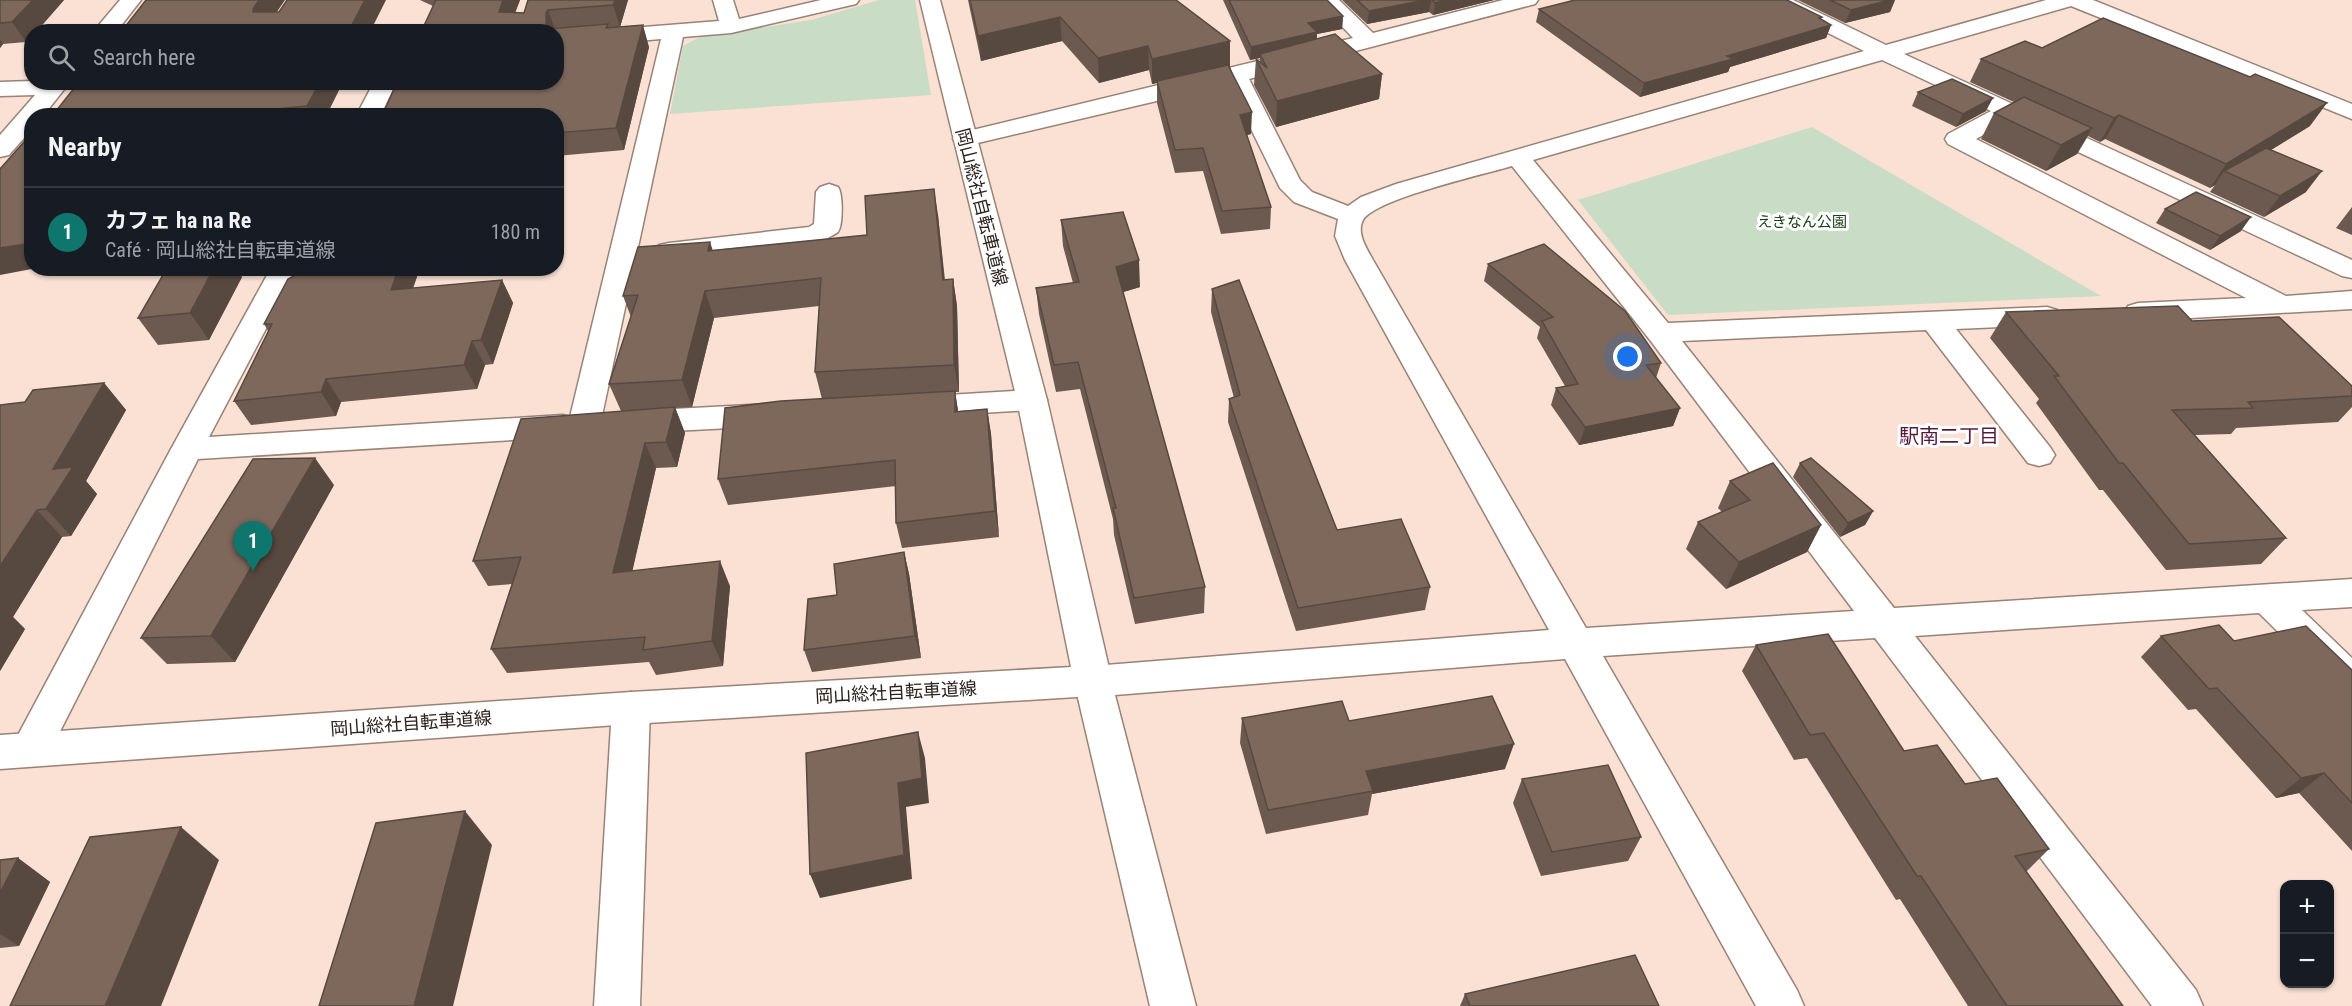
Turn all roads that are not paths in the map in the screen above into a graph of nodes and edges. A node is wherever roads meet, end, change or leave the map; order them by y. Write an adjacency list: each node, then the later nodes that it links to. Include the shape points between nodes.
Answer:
1 (131, 0): 11 (street)
2 (723, 0): 12 (street)
3 (846, 0): 12 (street)
4 (930, 0): 28 (street, 岡山総社自転車道線)
5 (1327, 0): 15 (street)
6 (1528, 0): 15 (street)
7 (1777, 0): 16 (street)
8 (2069, 0): 16 (street)
9 (2074, 0): 26 (street)
10 (2120, 0): 22 (street)
11 (111, 24)
12 (731, 27): 13 (street)
13 (673, 33): 14 (street); 33 (street)
14 (564, 40)
15 (1368, 42): 17 (street)
16 (1884, 52): 25 (street); 30 (street)
17 (1236, 75): 28 (street); 32 (street, via 1289,183 1303,197)
18 (24, 87): 19 (street)
19 (0, 89)
20 (53, 90): 23 (street)
21 (382, 90): 24 (street)
22 (2352, 91)
23 (37, 108)
24 (372, 108)
25 (2010, 111): 34 (street); 37 (street, via 1958,139)
26 (2352, 112)
27 (24, 123): 29 (street)
28 (965, 139): 42 (street, 岡山総社自転車道線)
29 (0, 150)
30 (1518, 158): 32 (street, via 1383,197); 41 (street)
31 (829, 192): 33 (street, via 827,228 815,234)
32 (1353, 216): 51 (street, via 1348,227 1359,260)
33 (622, 256): 45 (street)
34 (2352, 270)
35 (281, 276): 46 (street)
36 (2352, 300): 37 (street)
37 (2283, 305): 38 (street)
38 (2108, 313)
39 (2073, 315): 40 (street)
40 (1934, 321): 41 (street); 47 (street)
41 (1660, 333): 50 (street)
42 (1032, 400): 43 (street); 52 (street, 岡山総社自転車道線)
43 (890, 408)
44 (796, 413): 45 (street)
45 (584, 425): 46 (street)
46 (187, 449): 55 (street)
47 (2039, 455)
48 (2352, 593): 49 (street)
49 (2266, 598): 50 (street); 53 (street)
50 (1885, 622): 51 (street); 59 (street)
51 (1576, 643): 52 (street); 58 (street)
52 (1093, 681): 54 (street, 岡山総社自転車道線); 57 (street)
53 (2352, 681)
54 (632, 708): 55 (street, 岡山総社自転車道線); 56 (street)
55 (15, 750)
56 (617, 1006)
57 (1173, 1006)
58 (1781, 1006)
59 (2180, 1006)

